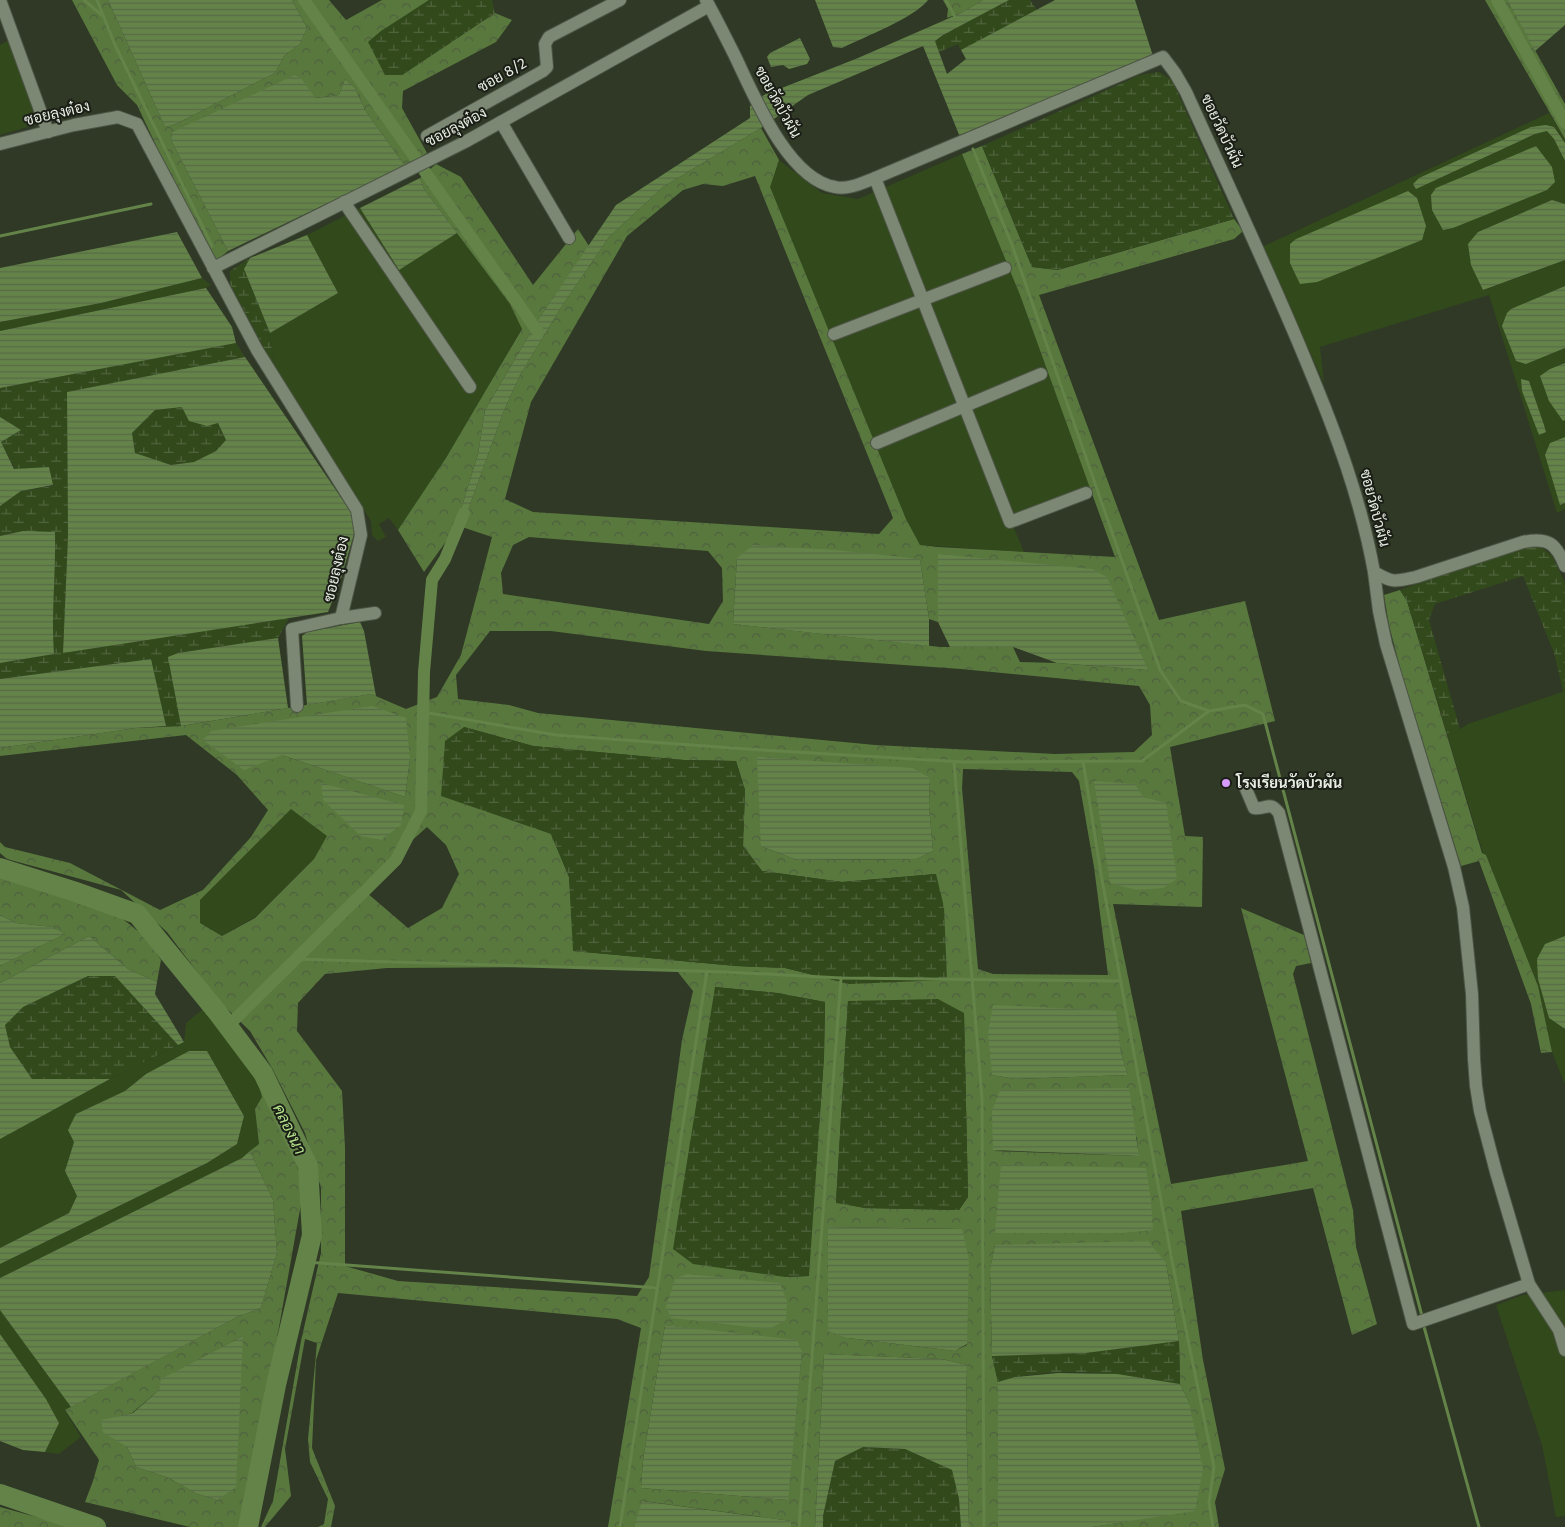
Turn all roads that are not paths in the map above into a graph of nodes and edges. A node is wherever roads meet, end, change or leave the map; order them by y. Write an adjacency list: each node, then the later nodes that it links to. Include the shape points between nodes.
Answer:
1 (0, 0): 5 (street)
2 (620, 0): 6 (street, ซอย 8/2, via 549,37 544,44 545,69)
3 (708, 3): 4 (street, ซอยลุงต๋อง); 8 (street, ซอยวัดบัวผัน, via 776,136 808,174 835,187 850,187)
4 (501, 122): 9 (street, ซอยลุงต๋อง); 10 (street)
5 (48, 132): 7 (street, ซอยลุงต๋อง); 11 (street, ซอยลุงต๋อง, via 118,117 137,124)
6 (427, 136)
7 (0, 144)
8 (875, 178): 13 (street); 21 (street, ซอยวัดบัวผัน, via 1163,58 1186,92 1282,301 1337,437 1359,502)
9 (344, 202): 11 (street, ซอยลุงต๋อง); 16 (street)
10 (569, 238)
11 (213, 268): 23 (street, ซอยลุงต๋อง, via 257,350 357,510 361,535)
12 (1005, 268): 13 (street)
13 (923, 300): 14 (street); 17 (street)
14 (834, 334)
15 (1041, 374): 17 (street)
16 (470, 387)
17 (964, 406): 18 (street); 19 (street, via 1010,522)
18 (877, 443)
19 (1086, 493)
20 (1565, 566): 21 (street, via 1554,546 1536,540 1401,580 1389,581)
21 (1374, 572): 26 (street, via 1386,644 1464,908 1480,1110)
22 (375, 613): 23 (street, ซอยลุงต๋อง)
23 (342, 618): 24 (street, ซอยลุงต๋อง, via 292,629)
24 (297, 706)
25 (1246, 789): 26 (street, via 1254,808 1270,805 1279,813 1413,1324)
26 (1529, 1284): 27 (street, via 1559,1330)
27 (1565, 1350)

